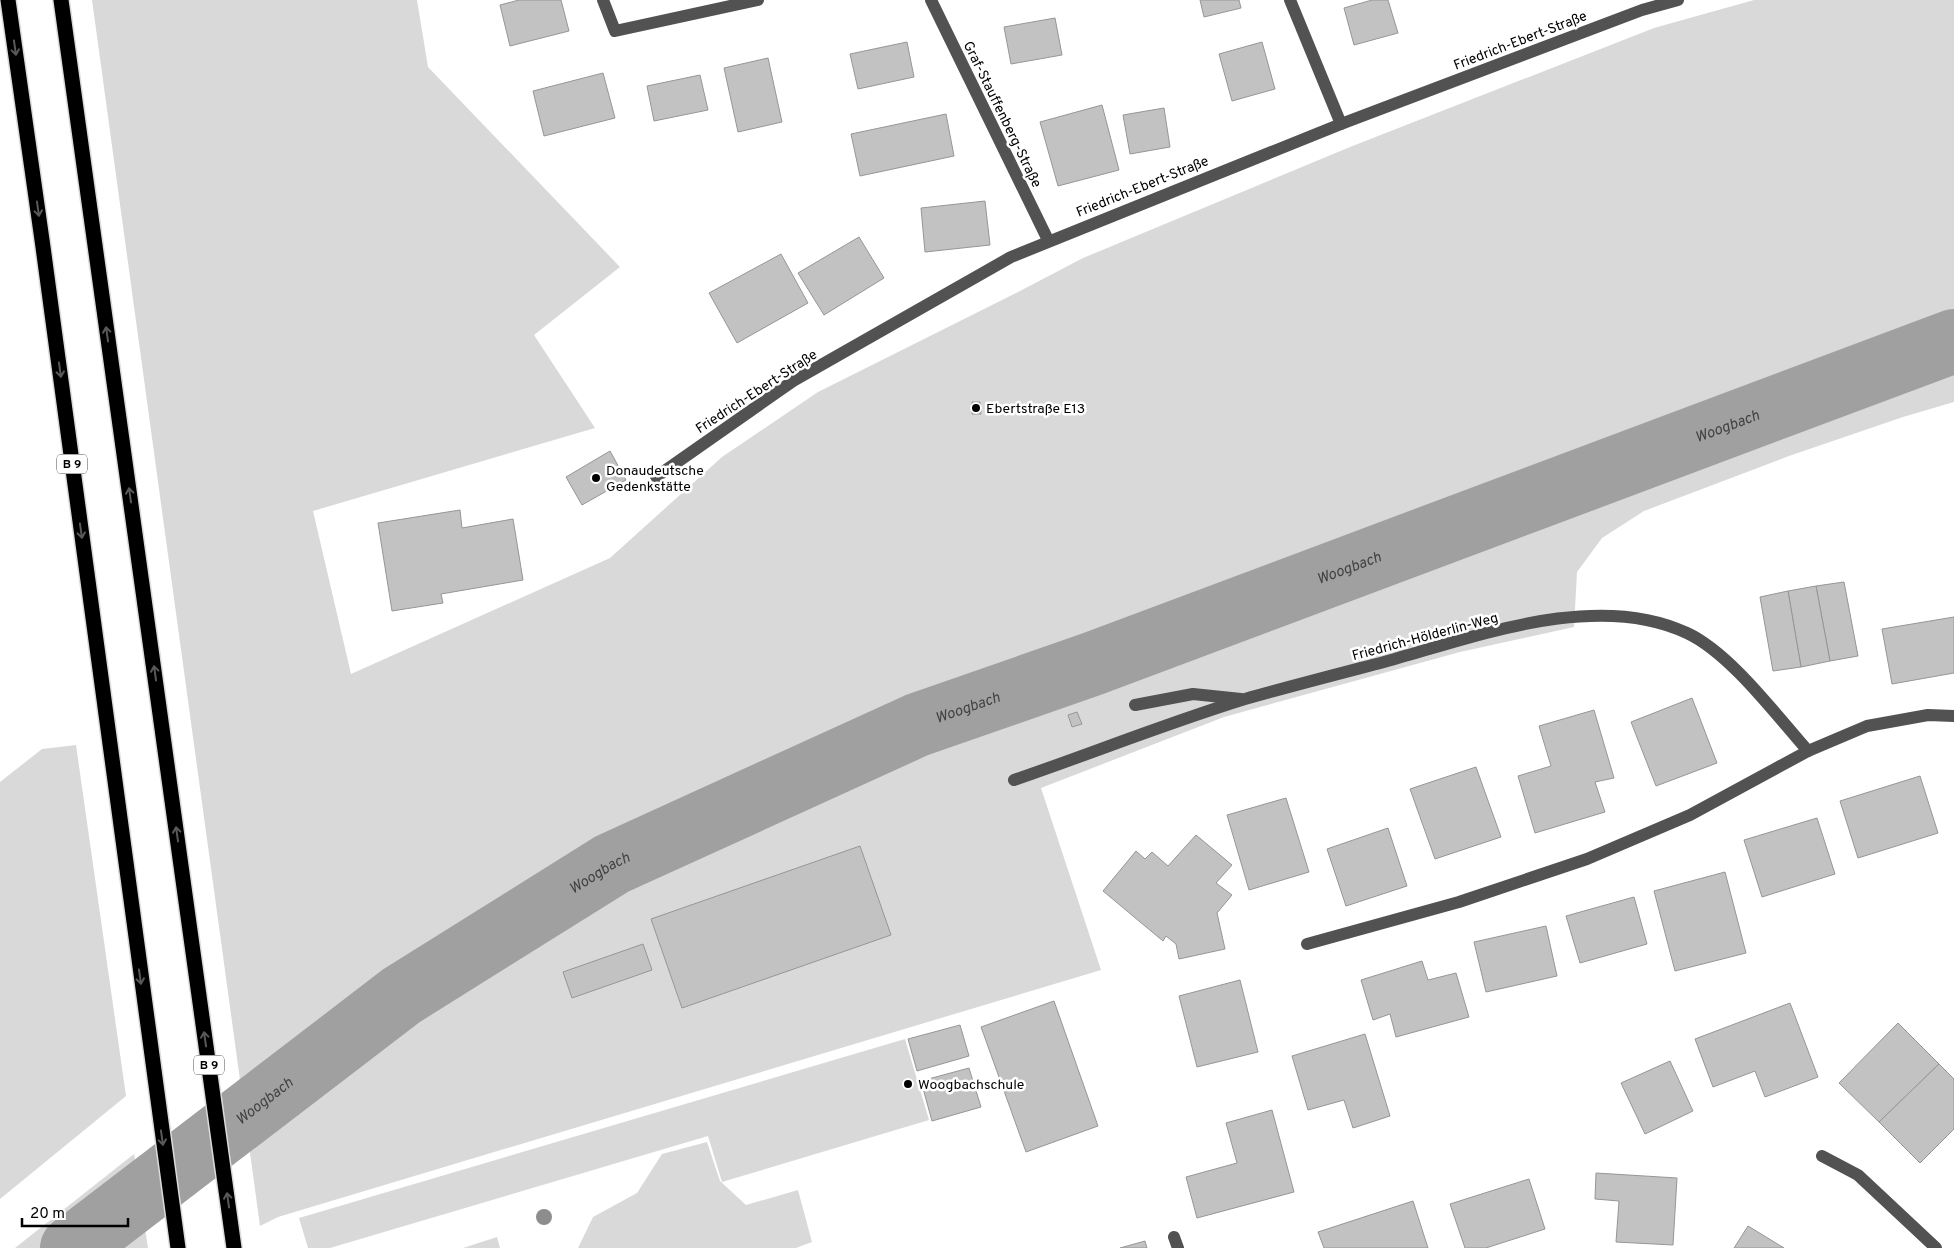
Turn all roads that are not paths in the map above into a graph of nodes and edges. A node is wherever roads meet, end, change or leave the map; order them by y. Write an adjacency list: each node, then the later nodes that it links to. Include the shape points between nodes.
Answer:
1 (8, 0): 19 (highway, B 9, one-way to 19)
2 (61, 0): 20 (highway, B 9, one-way to 2)
3 (603, 0): 4 (street, via 615,31)
4 (758, 0)
5 (931, 0): 10 (street, Graf-Stauffenberg-Straße)
6 (1290, 0): 9 (street)
7 (1678, 0): 8 (street, Friedrich-Ebert-Straße)
8 (1641, 5): 9 (street, Friedrich-Ebert-Straße)
9 (1341, 124): 10 (street, Friedrich-Ebert-Straße)
10 (1048, 240): 11 (street, Friedrich-Ebert-Straße, via 1010,257 793,381)
11 (656, 477)
12 (1244, 700): 13 (street, via 1193,694); 15 (street, Friedrich-Hölderlin-Weg, via 1545,620 1611,616 1651,620 1687,633 1720,653); 16 (street, Friedrich-Hölderlin-Weg)
13 (1135, 705)
14 (1954, 716): 15 (street, via 1928,715 1867,726)
15 (1808, 751): 17 (street, via 1690,816 1586,859 1459,902)
16 (1014, 780)
17 (1307, 944)
18 (1822, 1156): 21 (street, via 1858,1175)
19 (178, 1248)
20 (234, 1248)
21 (1936, 1248)

